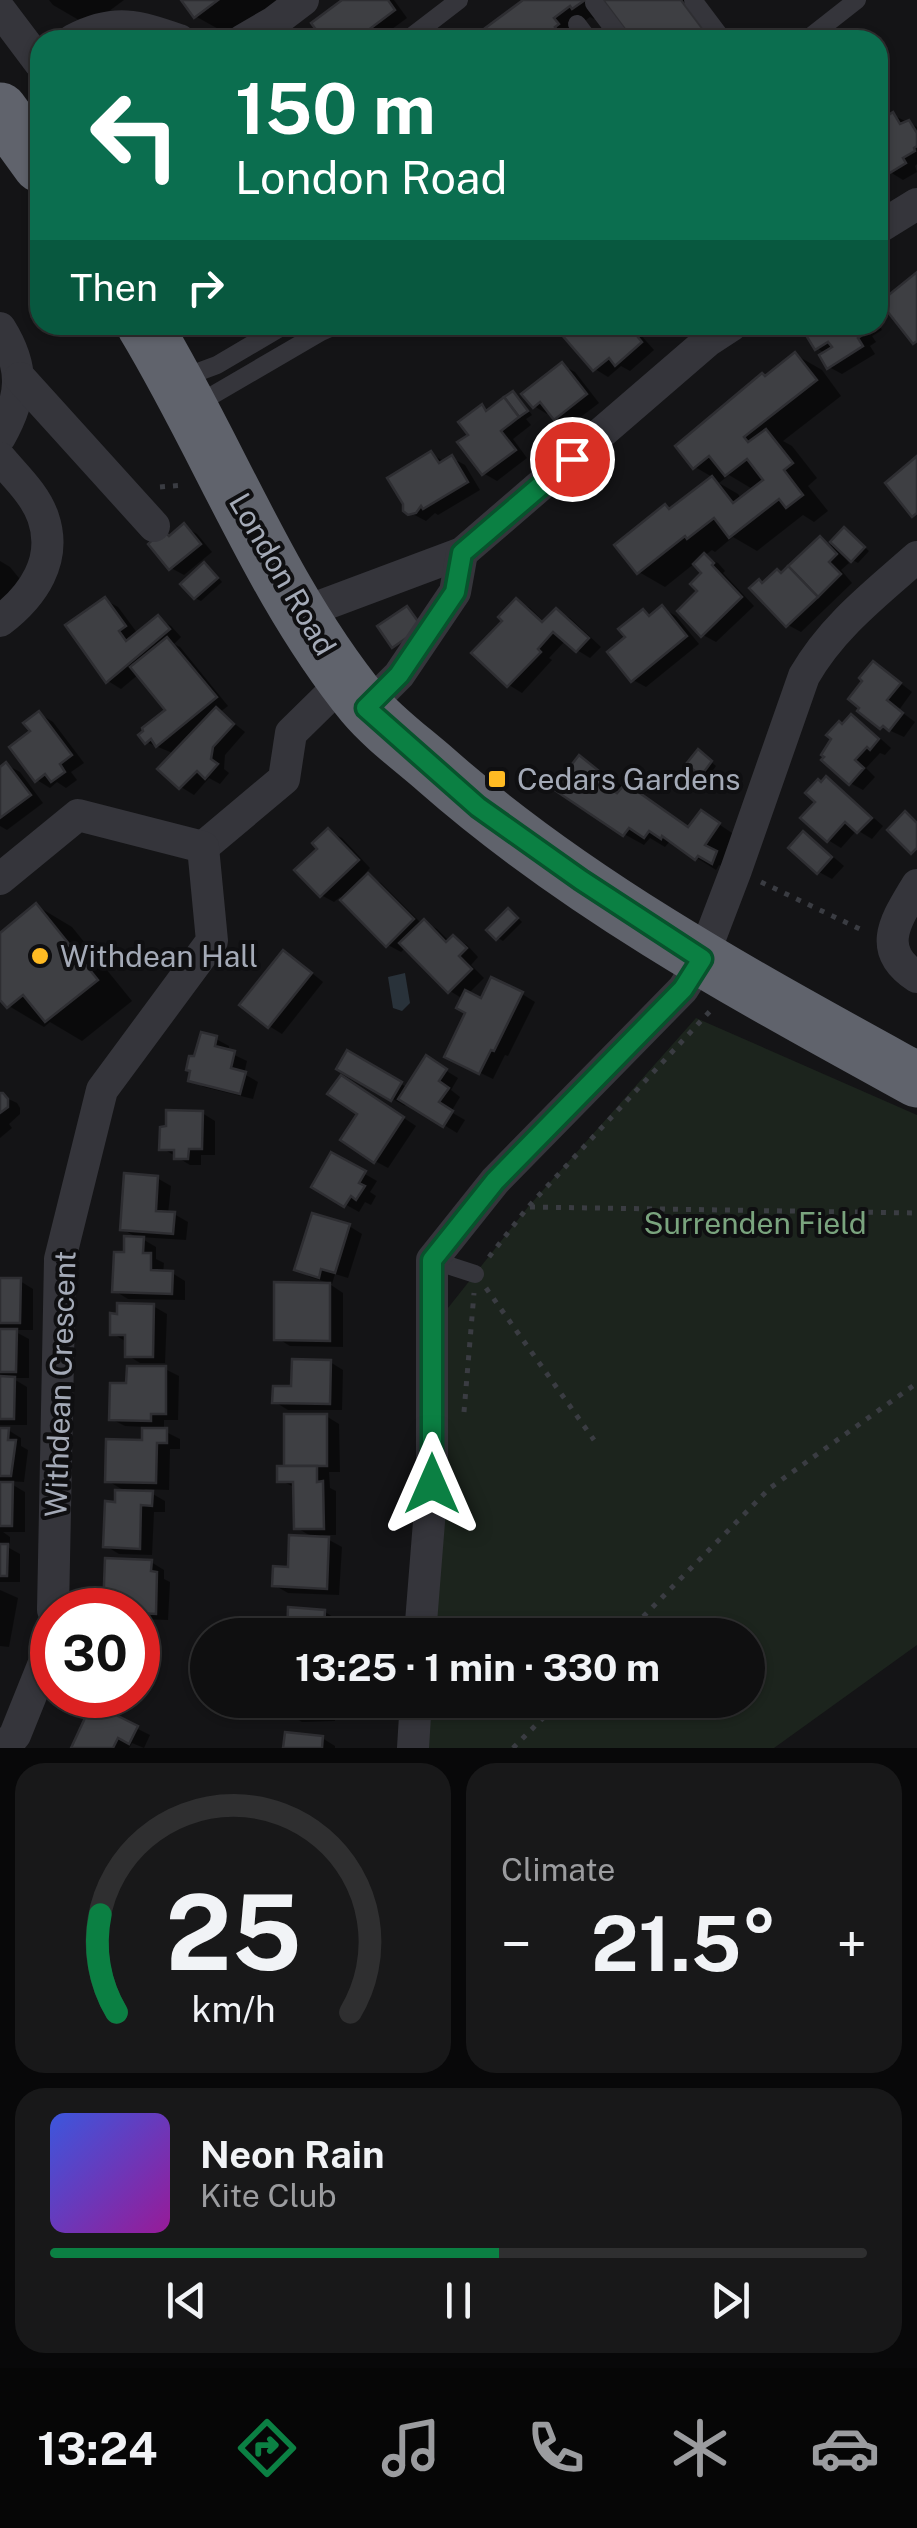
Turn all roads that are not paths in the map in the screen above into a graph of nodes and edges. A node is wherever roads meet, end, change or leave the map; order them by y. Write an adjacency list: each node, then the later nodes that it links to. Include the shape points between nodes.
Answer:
1 (303, 0): 10 (street)
2 (460, 0): 11 (lane)
3 (693, 0): 14 (lane)
4 (858, 0): 15 (lane)
5 (594, 2): 13 (lane)
6 (0, 10): 16 (street)
7 (576, 24): 12 (lane)
8 (96, 30): 9 (street)
9 (151, 30)
10 (261, 30)
11 (420, 30)
12 (581, 30)
13 (615, 30)
14 (716, 30)
15 (819, 30)
16 (30, 49)
17 (0, 110): 18 (highway)
18 (30, 150)
19 (917, 204): 20 (street)
20 (888, 222)
21 (0, 328): 26 (street)
22 (150, 335): 27 (highway, London Road)
23 (268, 335): 27 (lane, via 217,364)
24 (314, 335): 27 (lane)
25 (717, 335): 31 (street)
26 (20, 378): 28 (street); 30 (street)
27 (185, 393): 33 (highway, London Road)
28 (0, 436)
29 (0, 458): 34 (street, via 29,492 48,546 34,590)
30 (154, 526)
31 (462, 553): 33 (street); 35 (street, via 455,592 399,675)
32 (917, 557): 40 (street, via 852,614 804,676 736,870)
33 (299, 614): 35 (highway, London Road)
34 (0, 621)
35 (356, 694): 36 (street, via 290,733 284,780); 40 (highway, London Road, via 478,807 619,906)
36 (203, 846): 37 (street, via 78,815); 44 (street, Withdean Crescent, via 212,940 102,1090 60,1259)
37 (0, 879)
38 (917, 885): 39 (street, via 891,944 902,967)
39 (917, 977)
40 (708, 983): 41 (highway, London Road, via 737,981); 42 (street, via 683,989 495,1181)
41 (917, 1080)
42 (432, 1260): 43 (lane); 45 (street, via 432,1484)
43 (475, 1274)
44 (53, 1588)
45 (421, 1618)
46 (30, 1699): 48 (street)
47 (415, 1718): 49 (street)
48 (4, 1748)
49 (413, 1748)

